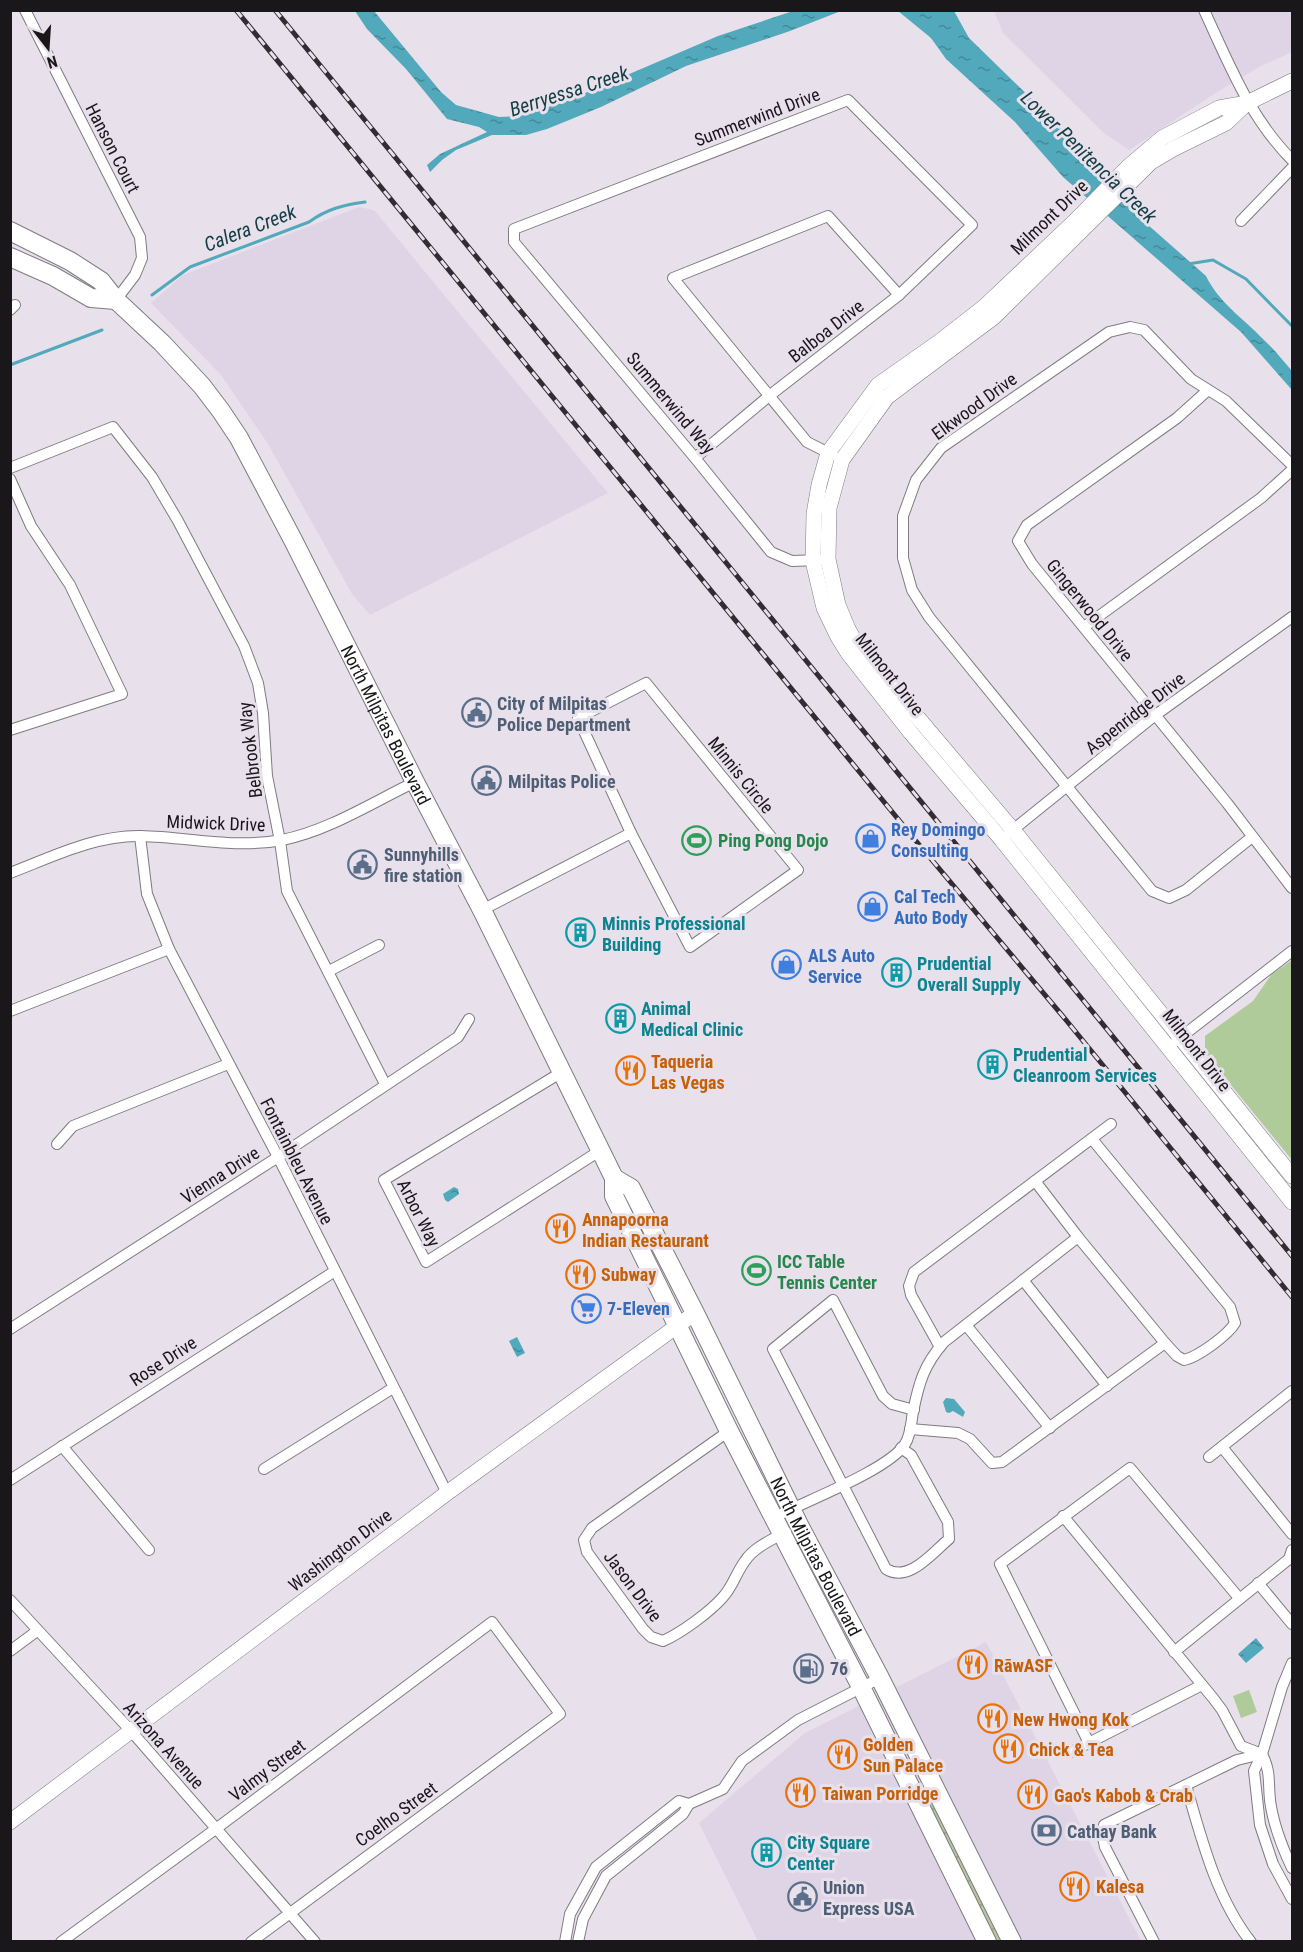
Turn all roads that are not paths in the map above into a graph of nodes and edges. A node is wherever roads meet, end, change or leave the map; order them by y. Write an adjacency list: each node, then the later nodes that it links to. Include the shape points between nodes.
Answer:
1 (25, 10): 13 (street, Hanson Court, via 140,237 142,258)
2 (1204, 10): 4 (street)
3 (1293, 81): 4 (street, Milmont Drive)
4 (1247, 103): 5 (street, via 1277,146); 16 (street, Milmont Drive, via 1219,108 1162,138 1081,224 984,307 878,385)
5 (1293, 160)
6 (1293, 168): 7 (street)
7 (1241, 221)
8 (972, 225): 9 (street, Summerwind Drive, via 848,100); 12 (street, Balboa Drive)
9 (514, 229): 17 (street, Summerwind Way, via 514,242)
10 (10, 231): 13 (main road, North Milpitas Boulevard, via 101,281)
11 (10, 256): 13 (main road, via 91,298)
12 (899, 295): 15 (street, Balboa Drive); 15 (street, via 828,216 674,278)
13 (116, 300): 27 (main road, North Milpitas Boulevard, via 201,386 238,438)
14 (1207, 391): 18 (street, Elkwood Drive, via 1226,401); 24 (street, Gingerwood Drive, via 1177,418 1027,525 1018,541); 28 (street, Elkwood Drive, via 1144,330 1130,327 1109,332 941,448 916,480 903,516 903,558 912,590 929,617)
15 (769, 396): 16 (street, via 807,442); 17 (street, Balboa Drive)
16 (835, 457): 22 (street, Milmont Drive, via 819,484 814,514)
17 (695, 458): 22 (street, Summerwind Way, via 771,552 792,561)
18 (1293, 465)
19 (10, 468): 33 (street, Belbrook Way, via 113,427 152,477 244,646 258,683 267,776)
20 (1293, 470): 24 (street, via 1261,498)
21 (10, 479): 26 (street, via 31,526 70,585 122,694)
22 (821, 560): 30 (street, Milmont Drive, via 824,608 848,653 911,733)
23 (1293, 617): 25 (street, Aspenridge Drive)
24 (1084, 627): 25 (street, Gingerwood Drive)
25 (1154, 716): 28 (street, Aspenridge Drive); 32 (street, Gingerwood Drive)
26 (10, 730)
27 (415, 782): 33 (street, Midwick Drive, via 312,832); 36 (main road, North Milpitas Boulevard)
28 (1069, 786): 30 (street, Aspenridge Drive); 32 (street, Elkwood Drive, via 1152,891 1169,898 1186,890)
29 (631, 833): 29 (street, Minnis Circle, via 690,947 798,870 646,683 578,718); 36 (street)
30 (1007, 834): 43 (street, Milmont Drive)
31 (140, 836): 33 (street, Midwick Drive, via 201,842); 34 (street, Midwick Drive, via 93,842); 38 (street, Fontainbleu Avenue, via 147,894)
32 (1252, 837): 35 (street, Gingerwood Drive)
33 (280, 840): 40 (street, Belbrook Way, via 287,891)
34 (10, 873)
35 (1293, 888)
36 (482, 910): 45 (main road, North Milpitas Boulevard)
37 (379, 945): 40 (street)
38 (169, 950): 41 (street); 44 (street, Fontainbleu Avenue)
39 (1293, 951): 43 (street)
40 (329, 971): 46 (street, Belbrook Way)
41 (10, 1011)
42 (469, 1019): 46 (street, Vienna Drive, via 458,1037)
43 (1175, 1042): 52 (street, Milmont Drive); 55 (street, Milmont Drive)
44 (228, 1064): 49 (street, via 74,1126); 51 (street, Fontainbleu Avenue)
45 (562, 1072): 50 (main road, North Milpitas Boulevard); 50 (street, Arbor Way, via 384,1180 426,1262)
46 (386, 1084): 51 (street, Vienna Drive)
47 (1111, 1124): 48 (street)
48 (1092, 1138): 54 (street); 63 (street, via 1233,1314 1235,1323 1231,1329 1193,1358 1184,1360)
49 (57, 1144)
50 (601, 1150): 53 (main road, North Milpitas Boulevard)
51 (278, 1157): 57 (street, Fontainbleu Avenue); 62 (street, Vienna Drive)
52 (1293, 1176)
53 (614, 1178): 59 (main road, North Milpitas Boulevard, via 631,1188); 61 (main road, North Milpitas Boulevard, via 614,1196)
54 (1035, 1181): 56 (street); 64 (street, via 910,1278 911,1295)
55 (1293, 1202)
56 (1078, 1237): 58 (street); 63 (street)
57 (335, 1271): 66 (street, Fontainbleu Avenue); 72 (street, Rose Drive)
58 (1023, 1280): 60 (street); 65 (street)
59 (695, 1313): 61 (street, Washington Drive); 80 (main road, North Milpitas Boulevard)
60 (966, 1325): 64 (street); 69 (street)
61 (677, 1326): 71 (main road, North Milpitas Boulevard); 79 (street, Washington Drive)
62 (10, 1329)
63 (1165, 1343): 65 (street)
64 (940, 1347): 68 (street, via 923,1371)
65 (1107, 1386): 69 (street)
66 (393, 1388): 76 (street); 79 (street, Fontainbleu Avenue)
67 (1291, 1395): 73 (street)
68 (914, 1410): 70 (street); 78 (street, via 892,1404 883,1396 833,1300 773,1349)
69 (1050, 1428): 70 (street, via 1002,1462 992,1463 970,1439 958,1433)
70 (910, 1430): 74 (street)
71 (729, 1431): 83 (main road, North Milpitas Boulevard); 83 (street, Jason Drive, via 592,1528 584,1540 587,1552 643,1629 663,1641 677,1635 721,1600 745,1560)
72 (62, 1446): 77 (street, Rose Drive); 85 (street)
73 (1222, 1447): 75 (street); 84 (street)
74 (902, 1448): 78 (street); 78 (street, via 911,1455 948,1522 949,1532 949,1539 906,1573 894,1574 886,1569)
75 (1209, 1457)
76 (264, 1469)
77 (10, 1480)
78 (842, 1485): 80 (street)
79 (447, 1493): 99 (street, Washington Drive)
80 (791, 1508): 82 (main road, North Milpitas Boulevard); 83 (street)
81 (1063, 1516): 88 (street, via 1130,1468); 93 (street); 100 (street, via 1000,1564)
82 (799, 1525): 83 (street, Jason Drive); 95 (main road, North Milpitas Boulevard)
83 (777, 1526): 97 (main road, North Milpitas Boulevard)
84 (1293, 1534)
85 (149, 1550)
86 (1293, 1550): 87 (street, via 1289,1559)
87 (1258, 1583): 88 (street); 90 (street)
88 (1239, 1598): 93 (street)
89 (10, 1600): 91 (street, Arizona Avenue)
90 (1292, 1623)
91 (37, 1631): 92 (street); 99 (street, Arizona Avenue)
92 (10, 1651)
93 (1174, 1652): 96 (street)
94 (1293, 1664): 102 (street)
95 (880, 1678): 97 (street); 116 (main road, North Milpitas Boulevard)
96 (1202, 1685): 100 (street); 102 (street, via 1222,1710 1241,1746)
97 (861, 1687): 104 (street, via 798,1720 742,1761 723,1789); 115 (main road, North Milpitas Boulevard)
98 (560, 1714): 106 (street, Valmy Street, via 492,1622); 109 (street, Coelho Street)
99 (132, 1732): 105 (street, Washington Drive); 106 (street, Arizona Avenue)
100 (1089, 1743): 101 (street)
101 (1071, 1752)
102 (1262, 1754): 103 (street, via 1237,1760); 107 (street, via 1269,1768 1274,1822); 108 (street, via 1254,1771 1260,1825 1273,1864)
103 (1186, 1785): 117 (street, via 1104,1825 1105,1847); 118 (street, via 1215,1876)
104 (689, 1804): 113 (street, via 679,1801 596,1867 570,1914); 114 (street, via 684,1814 606,1876 583,1918)
105 (10, 1822)
106 (217, 1828): 109 (street, Arizona Avenue); 110 (street, Valmy Street)
107 (1293, 1868)
108 (1293, 1899)
109 (290, 1913): 111 (street, Coelho Street); 112 (street, Arizona Avenue)
110 (61, 1941)
111 (251, 1941)
112 (315, 1941)
113 (565, 1941)
114 (578, 1941)
115 (987, 1941)
116 (1012, 1941)
117 (1155, 1941)
118 (1251, 1941)

